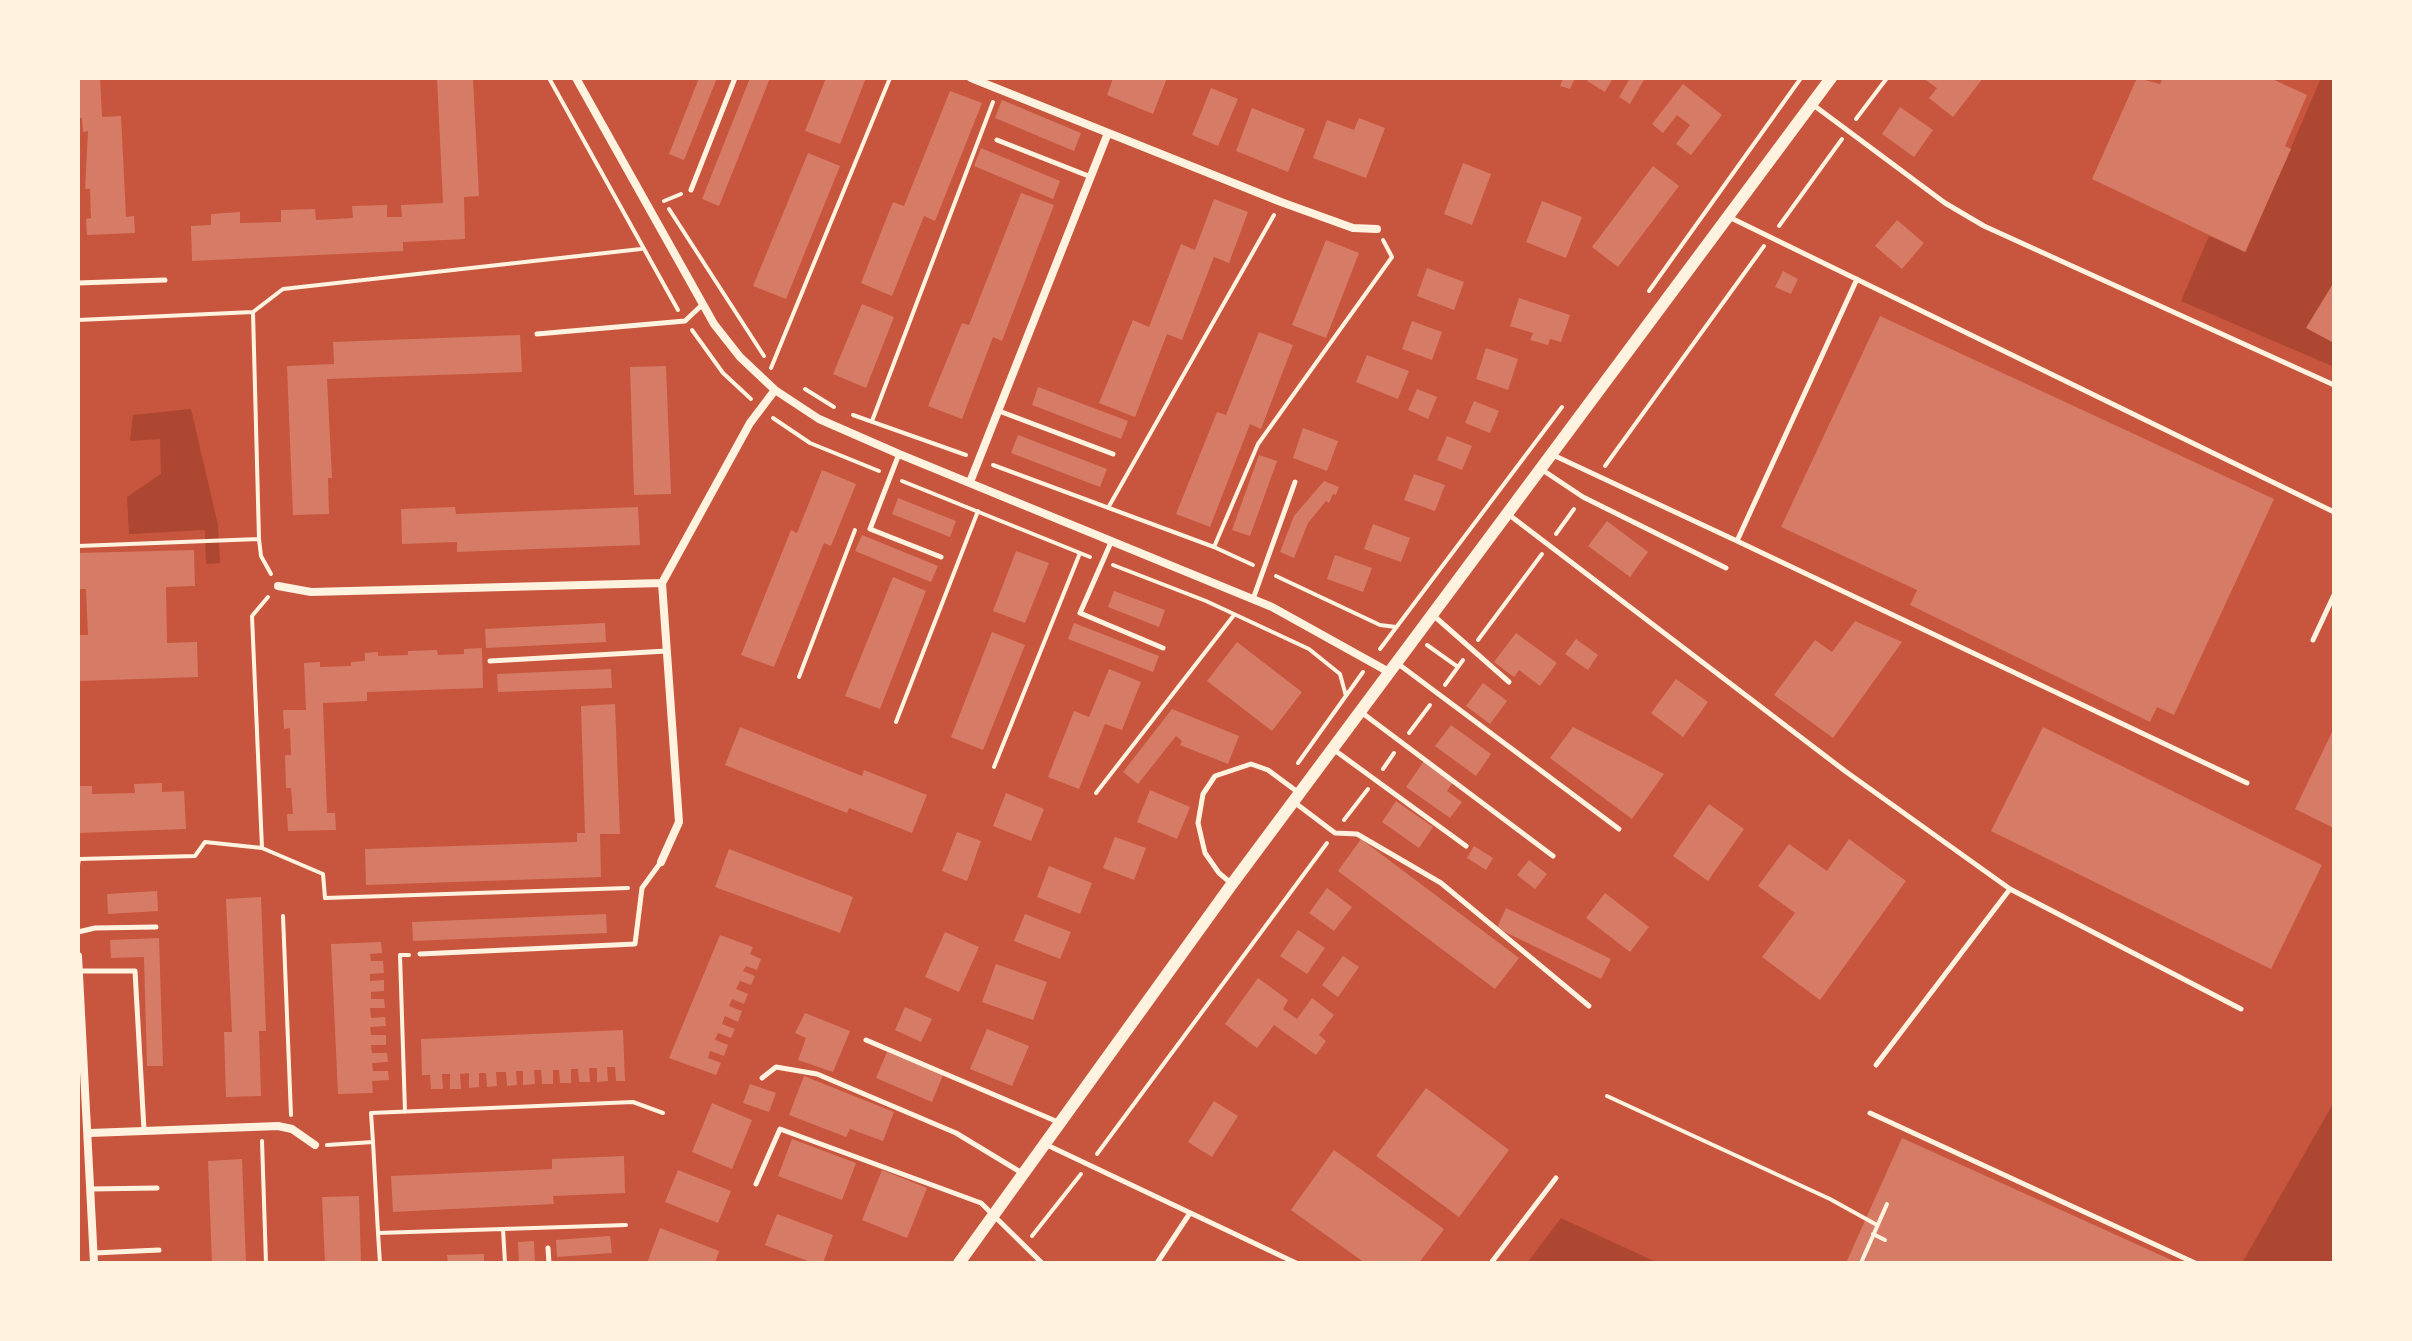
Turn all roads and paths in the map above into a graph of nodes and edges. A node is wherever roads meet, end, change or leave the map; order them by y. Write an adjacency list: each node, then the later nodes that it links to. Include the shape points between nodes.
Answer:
1 (576, 78): 25 (street)
2 (735, 78): 15 (lane)
3 (890, 78): 29 (path)
4 (971, 78): 8 (street)
5 (1801, 78): 24 (path)
6 (1887, 78): 10 (path)
7 (1827, 79): 9 (street)
8 (998, 89): 11 (street); 35 (path)
9 (1812, 104): 10 (lane); 17 (street)
10 (1848, 131): 19 (path); 32 (lane, via 1984,226)
11 (1108, 133): 13 (street); 16 (street)
12 (997, 140): 13 (lane)
13 (1091, 177): 34 (street)
14 (657, 189): 29 (path)
15 (691, 190)
16 (1281, 202): 18 (street, via 1353,228); 45 (path)
17 (1728, 217): 19 (lane); 38 (street)
18 (1377, 229): 55 (path, via 1392,257 1258,444)
19 (1770, 237): 21 (lane); 41 (path)
20 (642, 249): 26 (path, via 283,289)
21 (1857, 279): 47 (lane); 52 (lane)
22 (165, 280): 23 (lane)
23 (78, 283)
24 (1644, 297)
25 (703, 304): 28 (lane, via 685,321); 33 (street, via 740,357)
26 (253, 312): 27 (path); 50 (path)
27 (78, 320)
28 (537, 334)
29 (771, 368): 30 (path)
30 (783, 375)
31 (795, 382): 35 (path, via 842,412)
32 (2334, 385)
33 (775, 390): 36 (street, via 819,419); 60 (street, via 750,423)
34 (999, 411): 37 (lane); 39 (street)
35 (872, 421): 39 (path)
36 (899, 454): 42 (street); 57 (lane, via 870,529)
37 (1113, 454)
38 (1551, 454): 40 (street); 41 (lane)
39 (979, 460): 42 (street); 45 (path)
40 (1540, 469): 44 (lane); 48 (street)
41 (1598, 476): 52 (lane)
42 (970, 482): 51 (street)
43 (1295, 482): 59 (lane)
44 (1583, 497): 53 (path); 58 (lane)
45 (1108, 508): 55 (path)
46 (978, 511): 78 (path)
47 (2334, 512)
48 (1507, 514): 53 (lane); 65 (street)
49 (855, 530): 74 (path)
50 (259, 539): 54 (path); 61 (path, via 261,556)
51 (1112, 540): 63 (street); 68 (lane, via 1080,613)
52 (1737, 541): 83 (lane)
53 (1548, 545): 69 (path); 95 (lane)
54 (78, 546)
55 (1214, 547): 59 (path)
56 (1080, 553): 81 (path)
57 (941, 557)
58 (1726, 568)
59 (1263, 570): 63 (lane); 66 (path)
60 (662, 583): 61 (street, via 311,592); 70 (street)
61 (278, 586): 89 (path, via 252,616)
62 (2334, 595): 67 (lane)
63 (1253, 599): 72 (street)
64 (1235, 614): 84 (path)
65 (1432, 614): 66 (street); 69 (lane)
66 (1415, 637): 72 (street); 73 (path)
67 (2313, 640)
68 (1163, 648)
69 (1472, 648): 73 (path); 75 (lane)
70 (667, 651): 71 (lane); 91 (street, via 679,822)
71 (490, 661)
72 (1392, 667): 76 (lane); 77 (street)
73 (1458, 667): 76 (path)
74 (799, 677)
75 (1509, 682)
76 (1438, 694): 79 (path); 86 (lane)
77 (1360, 711): 79 (lane); 80 (street)
78 (896, 722)
79 (1403, 741): 82 (path); 90 (lane)
80 (1333, 748): 82 (lane); 85 (street)
81 (994, 767)
82 (1375, 778): 87 (path); 88 (lane)
83 (2247, 783)
84 (1096, 793)
85 (1296, 798): 87 (lane); 93 (street); 93 (lane, via 1268,770 1251,764 1215,776 1203,794 1198,823 1205,853)
86 (1619, 829)
87 (1335, 833): 102 (lane, via 1357,834 1441,883); 119 (path)
88 (1466, 846)
89 (262, 848): 92 (path, via 205,842 195,856 79,859); 94 (path, via 323,874 325,898)
90 (1553, 856)
91 (661, 862): 94 (lane)
92 (78, 865)
93 (1232, 884): 111 (street)
94 (642, 888): 99 (lane, via 635,944)
95 (2010, 889): 103 (lane); 105 (lane)
96 (283, 916): 113 (path)
97 (156, 927): 98 (lane)
98 (78, 932)
99 (420, 954): 108 (path, via 400,955)
100 (78, 956): 101 (street)
101 (81, 971): 114 (lane, via 135,971); 115 (street)
102 (1589, 1006)
103 (2241, 1009)
104 (866, 1040): 111 (lane)
105 (1876, 1065)
106 (762, 1078): 120 (lane, via 776,1067 817,1074 956,1133)
107 (1607, 1096): 129 (path)
108 (405, 1112): 109 (path, via 633,1102); 116 (path, via 371,1113)
109 (663, 1113)
110 (1870, 1113): 148 (lane)
111 (1058, 1122): 117 (street)
112 (261, 1127): 113 (street); 114 (street); 138 (path)
113 (292, 1129): 118 (street)
114 (144, 1131): 115 (street)
115 (90, 1133): 124 (street)
116 (373, 1142): 118 (path); 131 (path)
117 (1043, 1143): 119 (lane); 120 (street)
118 (315, 1145)
119 (1089, 1165): 127 (lane); 134 (path)
120 (1022, 1173): 126 (street)
121 (1556, 1178): 146 (lane)
122 (756, 1184): 126 (lane, via 780,1129 981,1203)
123 (157, 1188): 124 (lane)
124 (91, 1189): 137 (street)
125 (1887, 1204): 129 (path)
126 (994, 1213): 134 (lane); 142 (street)
127 (1190, 1213): 144 (lane); 145 (lane)
128 (626, 1225): 130 (path)
129 (1877, 1225): 132 (path)
130 (503, 1229): 131 (path); 140 (path)
131 (378, 1233): 139 (path)
132 (1873, 1234): 133 (path); 147 (path)
133 (1885, 1240)
134 (1024, 1245): 143 (lane)
135 (548, 1248): 141 (lane)
136 (159, 1250): 137 (lane)
137 (94, 1258)
138 (266, 1263)
139 (380, 1263)
140 (505, 1263)
141 (549, 1263)
142 (959, 1263)
143 (1042, 1263)
144 (1157, 1263)
145 (1296, 1263)
146 (1491, 1263)
147 (1861, 1263)
148 (2195, 1263)

